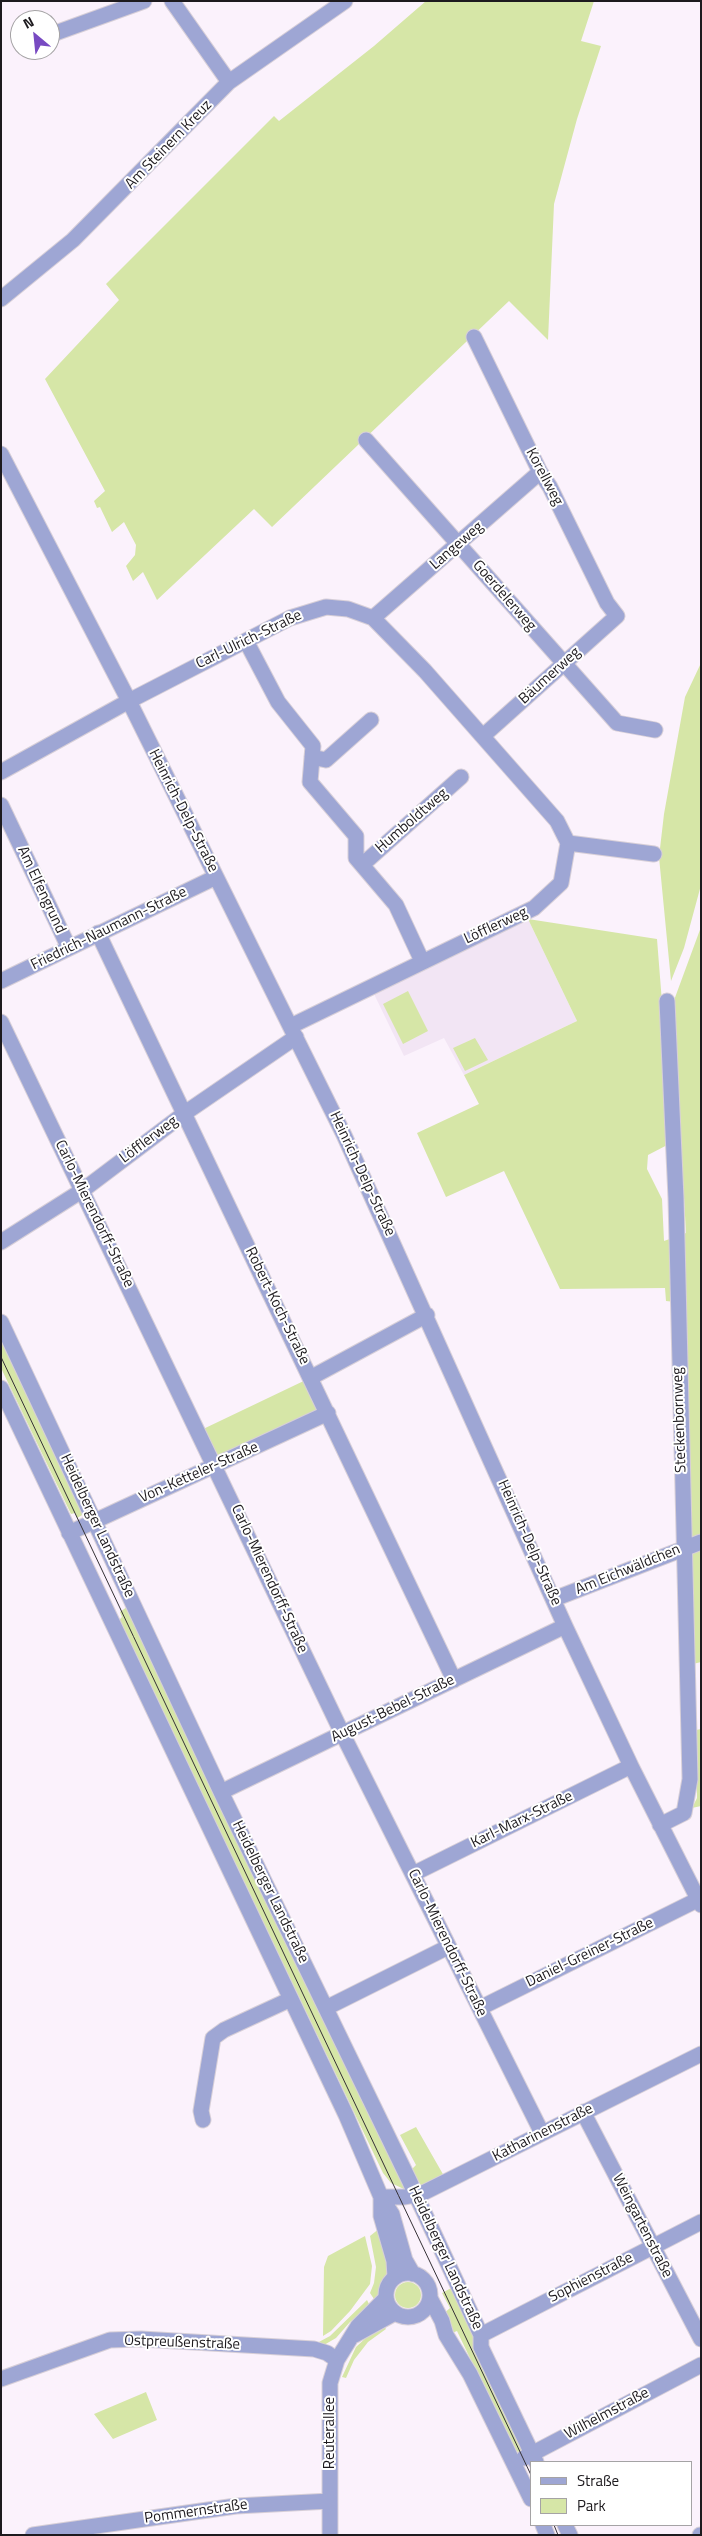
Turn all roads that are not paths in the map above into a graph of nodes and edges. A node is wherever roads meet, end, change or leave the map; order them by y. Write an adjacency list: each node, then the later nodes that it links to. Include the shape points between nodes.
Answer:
1 (144, 1): 4 (street)
2 (172, 1): 5 (street)
3 (345, 1): 5 (street, Am Steinern Kreuz)
4 (60, 31)
5 (230, 82): 6 (street, Am Steinern Kreuz, via 73,240)
6 (1, 299)
7 (474, 337): 10 (street, Korellweg)
8 (366, 440): 11 (street, Goerdelerweg)
9 (1, 454): 16 (street, Heinrich-Delp-Straße)
10 (540, 472): 11 (street, Langeweg); 12 (street, Korellweg, via 607,604)
11 (459, 544): 13 (street, Langeweg); 15 (street, Goerdelerweg)
12 (617, 616): 15 (street, Bäumerweg)
13 (373, 618): 14 (street, Carl-Ulrich-Straße, via 348,609 326,608 290,618); 19 (street, Carl-Ulrich-Straße)
14 (246, 640): 16 (street, Carl-Ulrich-Straße); 20 (street, Humboldtweg, via 278,702 313,746)
15 (564, 665): 18 (street, Goerdelerweg, via 617,723); 19 (street, Bäumerweg)
16 (128, 701): 21 (street, Carl-Ulrich-Straße); 27 (street, Heinrich-Delp-Straße)
17 (371, 720): 20 (street, via 326,760)
18 (655, 730)
19 (483, 736): 24 (street, Carl-Ulrich-Straße, via 557,821)
20 (312, 757): 26 (street, Humboldtweg, via 310,782 356,836 356,858)
21 (1, 772)
22 (461, 777): 26 (street, Humboldtweg)
23 (1, 805): 29 (street, Am Elfengrund)
24 (568, 843): 25 (street); 30 (street, Löfflerweg, via 561,883 534,908)
25 (654, 854)
26 (362, 865): 30 (street, Humboldtweg, via 396,905)
27 (216, 877): 28 (street, Friedrich-Naumann-Straße); 34 (street, Heinrich-Delp-Straße)
28 (98, 933): 29 (street, Friedrich-Naumann-Straße); 35 (street, Robert-Koch-Straße)
29 (69, 948): 31 (street, Friedrich-Naumann-Straße)
30 (422, 961): 34 (street, Löfflerweg)
31 (1, 981)
32 (667, 1001): 47 (street, Steckenbornweg, via 676,1198)
33 (1, 1022): 36 (street, Carlo-Mierendorff-Straße)
34 (293, 1032): 35 (street, Löfflerweg); 38 (street, Heinrich-Delp-Straße)
35 (185, 1113): 36 (street, Löfflerweg); 40 (street, Robert-Koch-Straße)
36 (83, 1190): 37 (street, Löfflerweg); 43 (street, Carlo-Mierendorff-Straße)
37 (1, 1242)
38 (427, 1315): 40 (street); 48 (street, Heinrich-Delp-Straße)
39 (1, 1322): 44 (street, Heidelberger Landstraße)
40 (312, 1377): 42 (street, Robert-Koch-Straße)
41 (1, 1388): 45 (street, Heidelberger Landstraße)
42 (328, 1413): 43 (street, Von-Ketteler-Straße); 50 (street, Robert-Koch-Straße)
43 (215, 1466): 44 (street, Von-Ketteler-Straße); 51 (street, Carlo-Mierendorff-Straße)
44 (94, 1521): 45 (street, Von-Ketteler-Straße); 53 (street, Heidelberger Landstraße)
45 (69, 1533): 58 (street, Heidelberger Landstraße)
46 (701, 1542): 47 (street, Am Eichwäldchen)
47 (684, 1548): 48 (street, Am Eichwäldchen); 54 (street, Steckenbornweg, via 690,1779 684,1813)
48 (554, 1600): 49 (street, Heinrich-Delp-Straße)
49 (566, 1626): 50 (street, August-Bebel-Straße); 52 (street, Heinrich-Delp-Straße)
50 (454, 1680): 51 (street, August-Bebel-Straße)
51 (342, 1733): 53 (street, August-Bebel-Straße); 55 (street, Carlo-Mierendorff-Straße)
52 (631, 1766): 54 (street, Heinrich-Delp-Straße); 55 (street, Karl-Marx-Straße)
53 (221, 1792): 59 (street, Heidelberger Landstraße)
54 (660, 1825): 56 (street, Heinrich-Delp-Straße)
55 (413, 1874): 57 (street, Carlo-Mierendorff-Straße)
56 (700, 1901): 60 (street, Daniel-Greiner-Straße)
57 (448, 1947): 59 (street); 60 (street, Carlo-Mierendorff-Straße)
58 (291, 1999): 63 (street, via 213,2038 201,2111); 66 (street, Heidelberger Landstraße)
59 (326, 2008): 65 (street, Heidelberger Landstraße)
60 (480, 2008): 64 (street, Carlo-Mierendorff-Straße)
61 (701, 2054): 62 (street, Katharinenstraße)
62 (583, 2112): 64 (street, Katharinenstraße); 68 (street, Weingartenstraße)
63 (204, 2120)
64 (542, 2133): 65 (street, Katharinenstraße)
65 (414, 2196): 66 (street, Katharinenstraße); 75 (street, Heidelberger Landstraße)
66 (381, 2197): 69 (street, Heidelberger Landstraße, via 392,2214 405,2260); 70 (street, Heidelberger Landstraße, via 381,2216 394,2261)
67 (701, 2222): 68 (street, Sophienstraße)
68 (653, 2246): 75 (street, Sophienstraße); 78 (street, Weingartenstraße)
69 (413, 2274): 70 (street); 72 (street, via 428,2285)
70 (395, 2277): 71 (street)
71 (386, 2298): 73 (street); 77 (street, Reuterallee, via 358,2326)
72 (430, 2298): 74 (street); 76 (street, Heidelberger Landstraße)
73 (395, 2313): 74 (street, via 404,2317); 77 (street, Reuterallee)
74 (418, 2315): 76 (street, Heidelberger Landstraße)
75 (481, 2335): 82 (street, Heidelberger Landstraße, via 481,2347)
76 (446, 2336): 83 (street, Heidelberger Landstraße, via 470,2374)
77 (352, 2337): 79 (street, Reuterallee)
78 (701, 2339)
79 (337, 2360): 81 (street, Ostpreußenstraße, via 314,2349 110,2340); 85 (street, Reuterallee, via 330,2389)
80 (701, 2365): 82 (street, Wilhelmstraße)
81 (1, 2379)
82 (534, 2458): 83 (street, Wilhelmstraße)
83 (513, 2463): 84 (street, Heidelberger Landstraße)
84 (530, 2496)
85 (330, 2501): 86 (street, Pommernstraße, via 236,2506); 87 (street, Reuterallee)
86 (33, 2535)
87 (330, 2535)

